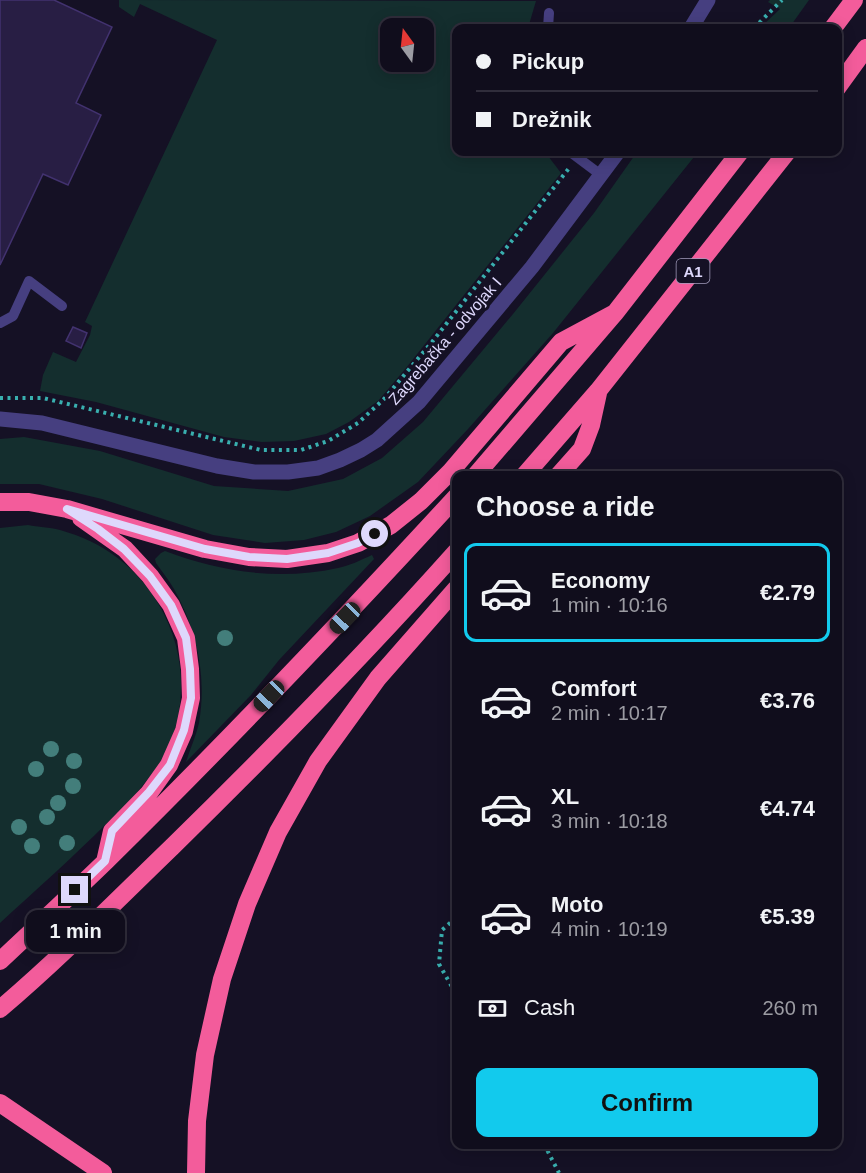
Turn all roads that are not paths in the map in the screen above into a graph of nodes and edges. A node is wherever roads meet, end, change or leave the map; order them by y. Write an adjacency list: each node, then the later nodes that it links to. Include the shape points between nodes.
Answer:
1 (708, 0): 5 (street)
2 (854, 0): 6 (highway)
3 (549, 13): 4 (lane)
4 (548, 24)
5 (693, 24)
6 (836, 24)
7 (866, 48): 8 (highway)
8 (842, 81)
9 (576, 156): 13 (lane)
10 (615, 156): 13 (street, Zagrebačka - odvojak I)
11 (737, 156): 15 (highway, A1)
12 (784, 156): 17 (highway, A1)
13 (601, 175): 18 (street, Zagrebačka - odvojak I, via 532,267 419,402 377,440 318,468 254,472 42,423)
14 (62, 306): 16 (lane, via 29,281 14,316)
15 (615, 313): 19 (highway, A1); 24 (highway, via 561,342 421,501 392,525 358,543 328,553 287,559 249,557 205,549)
16 (0, 323)
17 (598, 391): 20 (highway, A1); 21 (highway, via 582,449)
18 (0, 419)
19 (479, 471)
20 (528, 471)
21 (562, 471)
22 (452, 501): 27 (highway, via 344,619)
23 (0, 502): 24 (highway, via 29,502)
24 (67, 509): 27 (highway, via 124,549 150,576 171,605 186,638 190,669 191,698 170,765 112,831)
25 (452, 556): 29 (highway, via 278,742 75,942)
26 (452, 593): 32 (highway, via 365,696 318,761 278,832 222,979 205,1055 196,1121)
27 (105, 861): 28 (highway)
28 (0, 961)
29 (0, 1009)
30 (0, 1103): 31 (highway)
31 (103, 1173)
32 (196, 1173)

